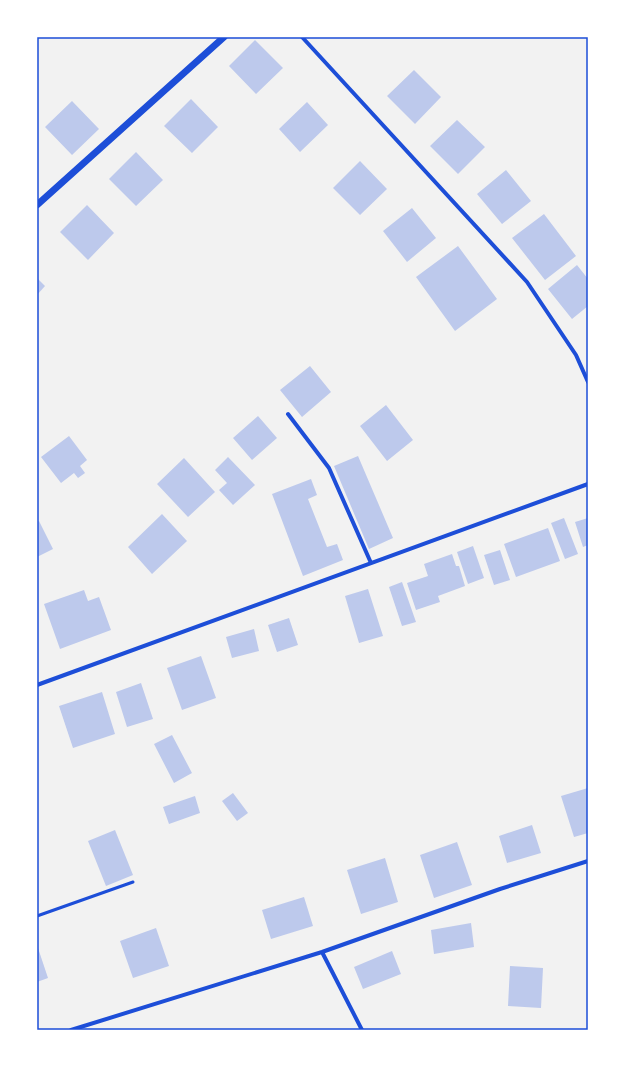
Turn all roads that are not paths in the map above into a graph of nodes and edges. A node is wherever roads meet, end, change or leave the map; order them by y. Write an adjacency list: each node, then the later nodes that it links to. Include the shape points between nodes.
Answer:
1 (224, 37): 3 (street)
2 (302, 37): 4 (street, via 527,282 576,356)
3 (37, 205)
4 (588, 382)
5 (288, 414): 7 (street, via 329,468)
6 (588, 484): 7 (street)
7 (371, 563): 8 (street)
8 (37, 685)
9 (588, 861): 12 (street)
10 (133, 882): 11 (lane)
11 (37, 916)
12 (322, 952): 13 (street); 14 (street)
13 (71, 1030)
14 (362, 1030)

